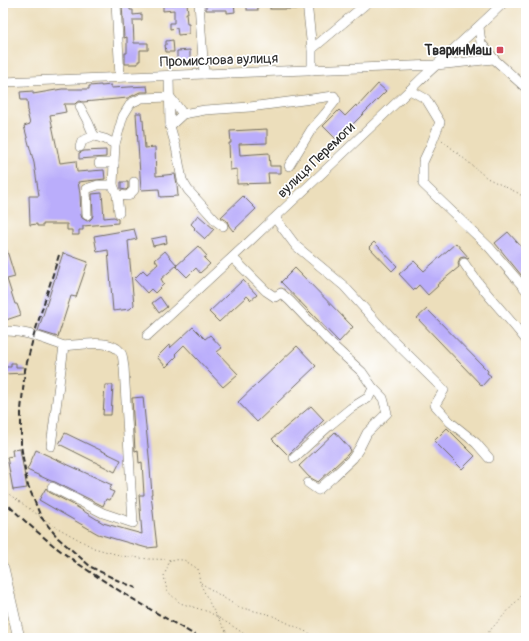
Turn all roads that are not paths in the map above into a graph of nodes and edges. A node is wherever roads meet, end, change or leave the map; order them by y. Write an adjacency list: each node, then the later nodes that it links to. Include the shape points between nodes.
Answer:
1 (116, 3): 13 (street)
2 (199, 3): 11 (street)
3 (308, 3): 7 (street)
4 (367, 3): 7 (street)
5 (503, 3): 6 (street, вулиця Перемоги)
6 (479, 27): 8 (street, via 481,43); 9 (street, вулиця Перемоги)
7 (312, 49): 10 (street)
8 (494, 59): 9 (street, Промислова вулиця); 15 (street)
9 (436, 65): 10 (street, Промислова вулиця); 16 (street, вулиця Перемоги)
10 (312, 70): 11 (street, Промислова вулиця)
11 (204, 74): 12 (street, Промислова вулиця)
12 (169, 76): 13 (street, Промислова вулиця); 17 (street)
13 (120, 77): 14 (street, Промислова вулиця)
14 (3, 82)
15 (526, 88)
16 (410, 90): 32 (street, вулиця Перемоги); 36 (street, via 426,98 440,122 423,162 423,184 489,247)
17 (170, 97): 19 (street); 20 (street); 22 (street, via 142,98 131,103 123,116)
18 (80, 107): 21 (street)
19 (183, 114): 20 (street); 26 (street, via 334,96 336,100 311,130)
20 (170, 126): 33 (street, via 182,180 188,190)
21 (94, 136): 22 (street); 23 (street, via 82,141)
22 (115, 144): 25 (street)
23 (80, 147)
24 (99, 163): 25 (street)
25 (114, 163): 28 (street)
26 (289, 166)
27 (134, 182): 29 (street, via 134,190 128,196)
28 (113, 185): 29 (street); 31 (street, via 98,185 86,189)
29 (117, 195): 30 (street)
30 (119, 213)
31 (87, 215)
32 (275, 218): 34 (street, вулиця Перемоги); 44 (street, via 296,246 344,286 391,338 444,390 435,405)
33 (223, 226)
34 (233, 258): 38 (street, вулиця Перемоги); 41 (street, via 271,294 275,297 281,293 290,301 362,372)
35 (464, 263): 39 (street)
36 (526, 290)
37 (3, 332): 40 (street, via 34,335)
38 (147, 336)
39 (526, 340)
40 (64, 346): 42 (street); 46 (street, via 100,343 114,346 122,354 133,523 103,513)
41 (373, 388): 43 (street, via 368,397 329,426); 45 (street, via 383,398 387,413 367,433 353,458 334,476 318,490)
42 (51, 446)
43 (294, 458)
44 (489, 458)
45 (308, 483)
46 (52, 487)
47 (3, 568): 48 (main road)
48 (19, 638)

